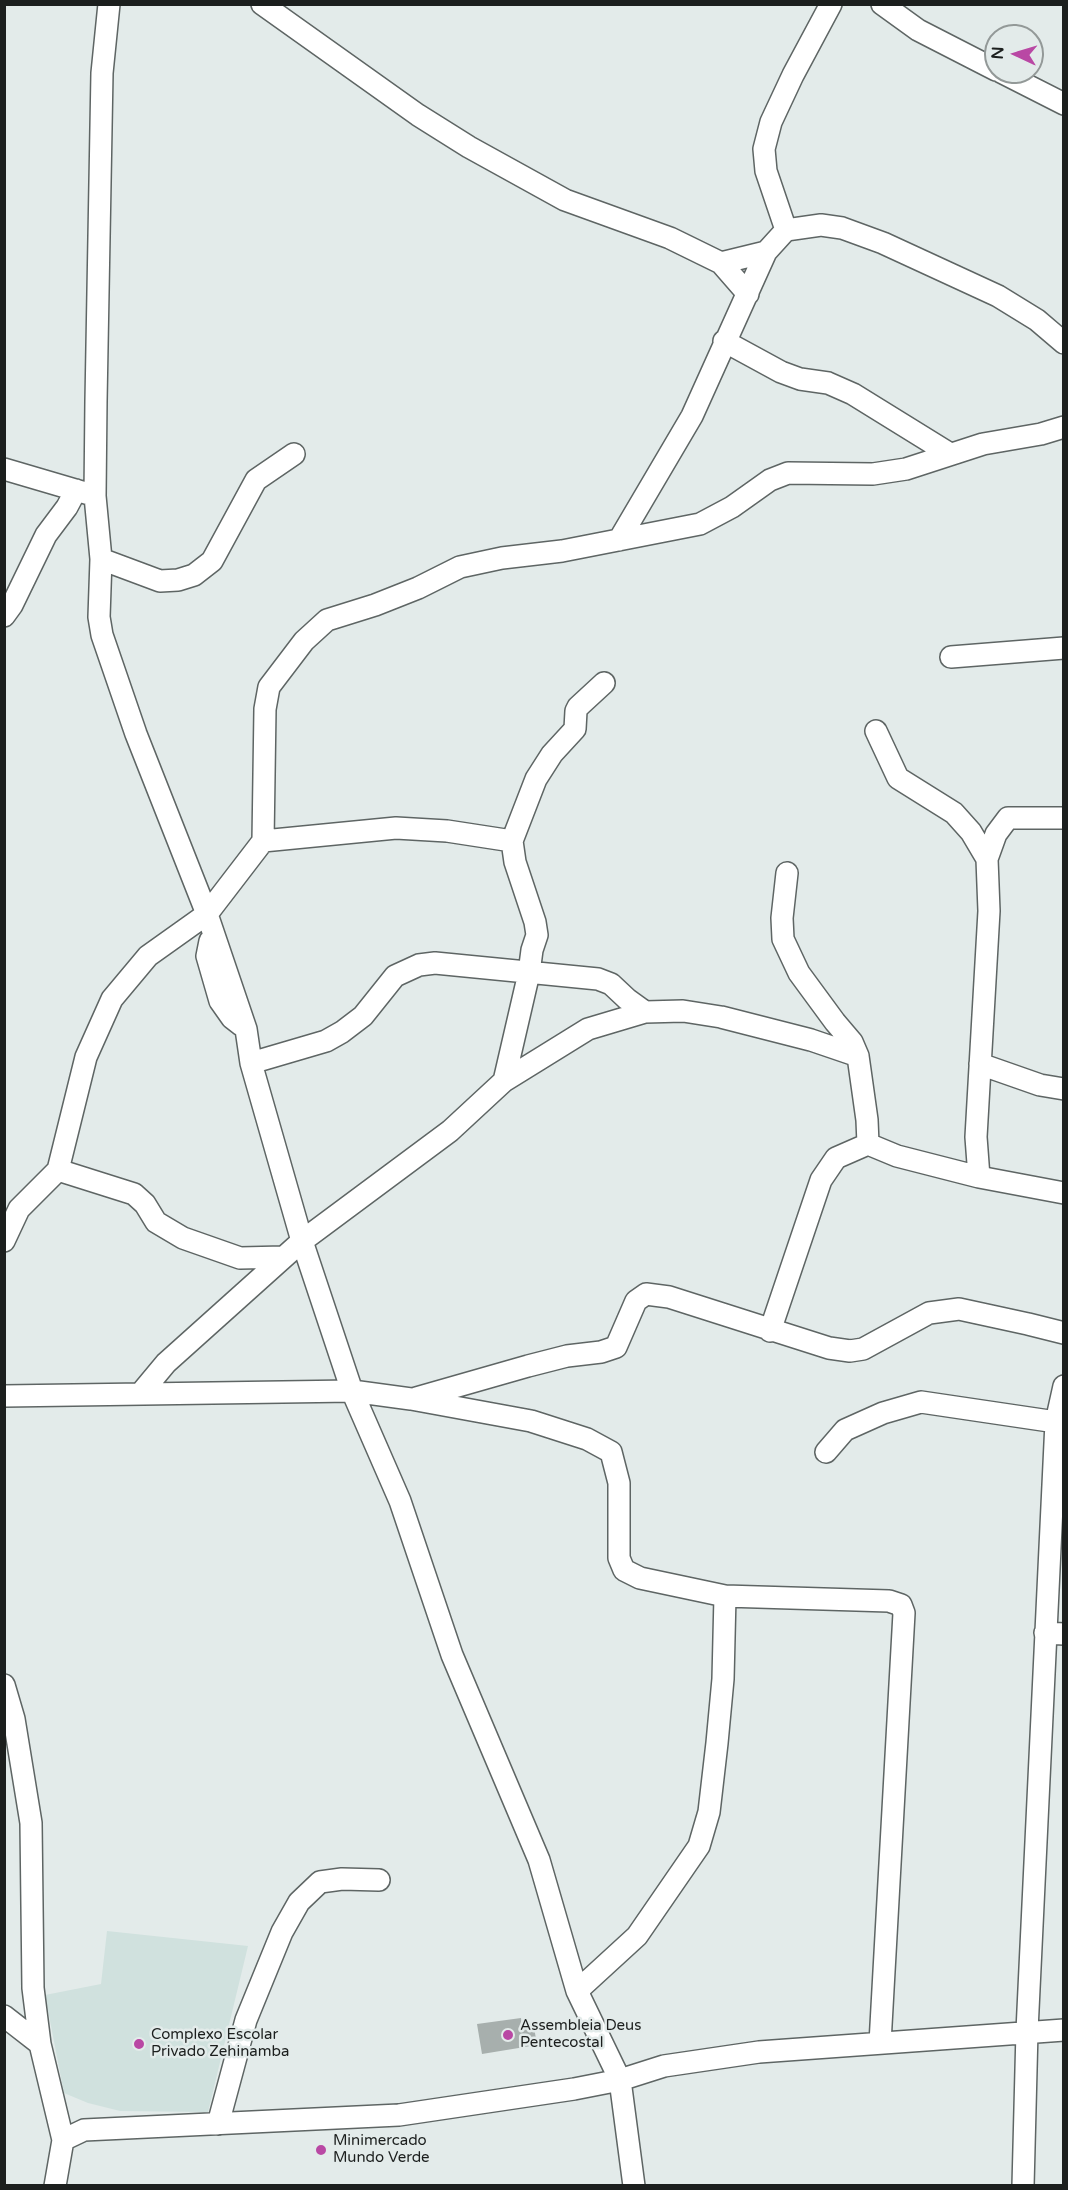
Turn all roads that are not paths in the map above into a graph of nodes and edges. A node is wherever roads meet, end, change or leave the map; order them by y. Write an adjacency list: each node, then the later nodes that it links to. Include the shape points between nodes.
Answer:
1 (109, 4): 18 (street, via 102,73)
2 (262, 4): 10 (street, via 469,147 565,200 670,238)
3 (831, 4): 8 (street, via 771,122 764,149 766,171)
4 (882, 4): 5 (street, via 918,30)
5 (984, 64)
6 (1025, 84): 7 (street)
7 (1064, 104)
8 (786, 231): 9 (street); 13 (street, via 821,225 883,243 998,296 1037,320)
9 (766, 252): 10 (street); 11 (street)
10 (721, 263): 11 (street)
11 (748, 294): 12 (street)
12 (724, 341): 16 (street, via 781,372 828,383 853,394); 19 (street, via 692,416)
13 (1064, 343)
14 (1064, 427): 16 (street)
15 (294, 454): 20 (street, via 256,480 212,561 194,575 160,580)
16 (950, 454): 19 (street, via 906,469 873,474 788,473 700,524)
17 (4, 469): 18 (street)
18 (85, 493): 20 (street); 21 (street, via 67,507 46,536)
19 (619, 540): 27 (street, via 460,567 418,588 327,620 304,640 269,687 265,709)
20 (101, 559): 31 (street, via 102,635 136,734)
21 (4, 616)
22 (1064, 648): 23 (street)
23 (951, 657)
24 (604, 683): 28 (street, via 578,707 575,729 552,753 536,779)
25 (876, 731): 29 (street, via 898,778 954,813)
26 (1064, 818): 29 (street, via 1008,818 996,834)
27 (263, 841): 28 (street, via 396,828); 31 (street)
28 (512, 841): 32 (street, via 537,935)
29 (987, 859): 36 (street, via 989,911)
30 (787, 873): 34 (street, via 783,939 799,973 852,1042)
31 (210, 921): 35 (street, via 207,956 220,1002 246,1029); 40 (street, via 148,956 112,999 86,1057)
32 (529, 973): 33 (street, via 598,979 611,984); 35 (street, via 435,963 419,965 395,975 363,1016 342,1032 326,1041); 37 (street)
33 (645, 1012): 34 (street, via 682,1011 721,1017); 37 (street, via 588,1029)
34 (858, 1056): 39 (street)
35 (251, 1063): 44 (street)
36 (980, 1064): 38 (street, via 1040,1085); 41 (street, via 976,1137)
37 (504, 1081): 44 (street, via 450,1131)
38 (1064, 1089)
39 (868, 1144): 41 (street, via 897,1156); 48 (street, via 836,1158 821,1180)
40 (58, 1170): 43 (street, via 19,1209); 46 (street, via 134,1194 156,1222 169,1231)
41 (979, 1177): 42 (street)
42 (1064, 1193)
43 (4, 1241)
44 (302, 1241): 45 (street); 51 (street)
45 (284, 1257): 46 (street); 47 (street)
46 (240, 1258): 47 (street)
47 (262, 1278): 52 (street, via 166,1363)
48 (770, 1331): 49 (street, via 850,1351 871,1345 929,1313 959,1310); 54 (street, via 669,1297 646,1294 636,1301 616,1347 567,1356)
49 (1064, 1333)
50 (1064, 1386): 55 (street)
51 (352, 1391): 52 (street); 54 (street); 61 (street, via 400,1501 452,1655 539,1860)
52 (141, 1393): 53 (street)
53 (4, 1396)
54 (411, 1399): 57 (street, via 531,1421 586,1439 610,1452 618,1483 619,1558 624,1570 640,1578)
55 (1056, 1422): 56 (street, via 921,1402 845,1430); 58 (street)
56 (826, 1452)
57 (725, 1596): 61 (street, via 717,1743 709,1812 699,1846 637,1936); 65 (street, via 889,1600 901,1605 904,1613)
58 (1054, 1634): 64 (street)
59 (4, 1685): 66 (street, via 14,1719 31,1823 33,1988)
60 (379, 1880): 68 (street, via 320,1882 299,1902 282,1932 246,2020)
61 (578, 1990): 67 (street)
62 (4, 2016): 66 (street)
63 (1064, 2030): 64 (street)
64 (1027, 2031): 65 (street); 72 (street)
65 (880, 2043): 67 (street, via 759,2052 664,2066)
66 (40, 2044): 69 (street)
67 (620, 2080): 68 (street, via 399,2115); 71 (street)
68 (218, 2124): 69 (street, via 84,2130)
69 (63, 2140): 70 (street)
70 (55, 2186)
71 (634, 2186)
72 (1023, 2186)

